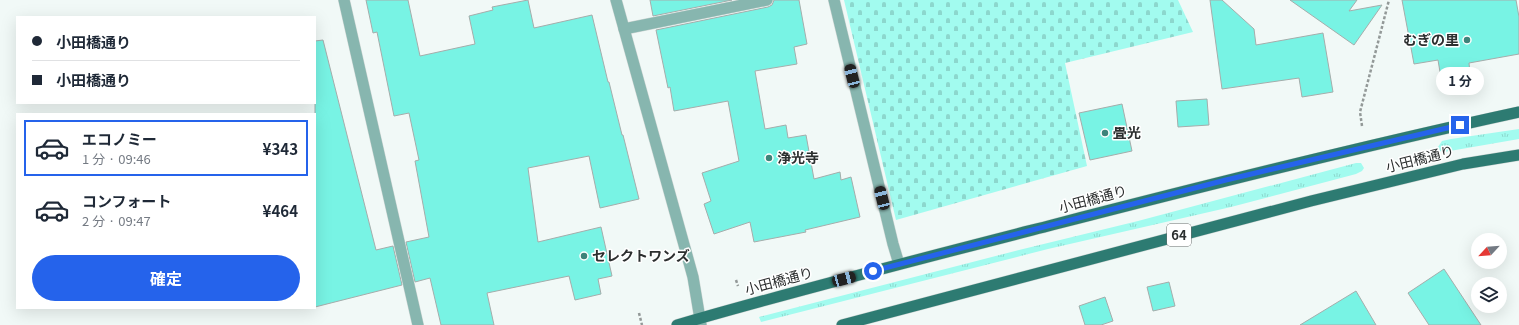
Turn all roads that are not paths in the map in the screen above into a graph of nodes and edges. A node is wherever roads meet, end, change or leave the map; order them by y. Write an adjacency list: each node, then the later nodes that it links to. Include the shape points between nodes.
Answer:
1 (344, 0): 10 (street)
2 (616, 0): 5 (street)
3 (767, 0): 5 (street)
4 (834, 0): 8 (street)
5 (624, 29): 9 (street, via 693,277)
6 (1519, 112): 8 (main road, 小田橋通り, via 1219,182)
7 (1519, 154): 12 (main road, 小田橋通り / 64, via 1464,164 1311,201)
8 (900, 264): 9 (main road, 小田橋通り)
9 (701, 322): 11 (main road, 小田橋通り)
10 (418, 325)
11 (677, 325)
12 (842, 325)

